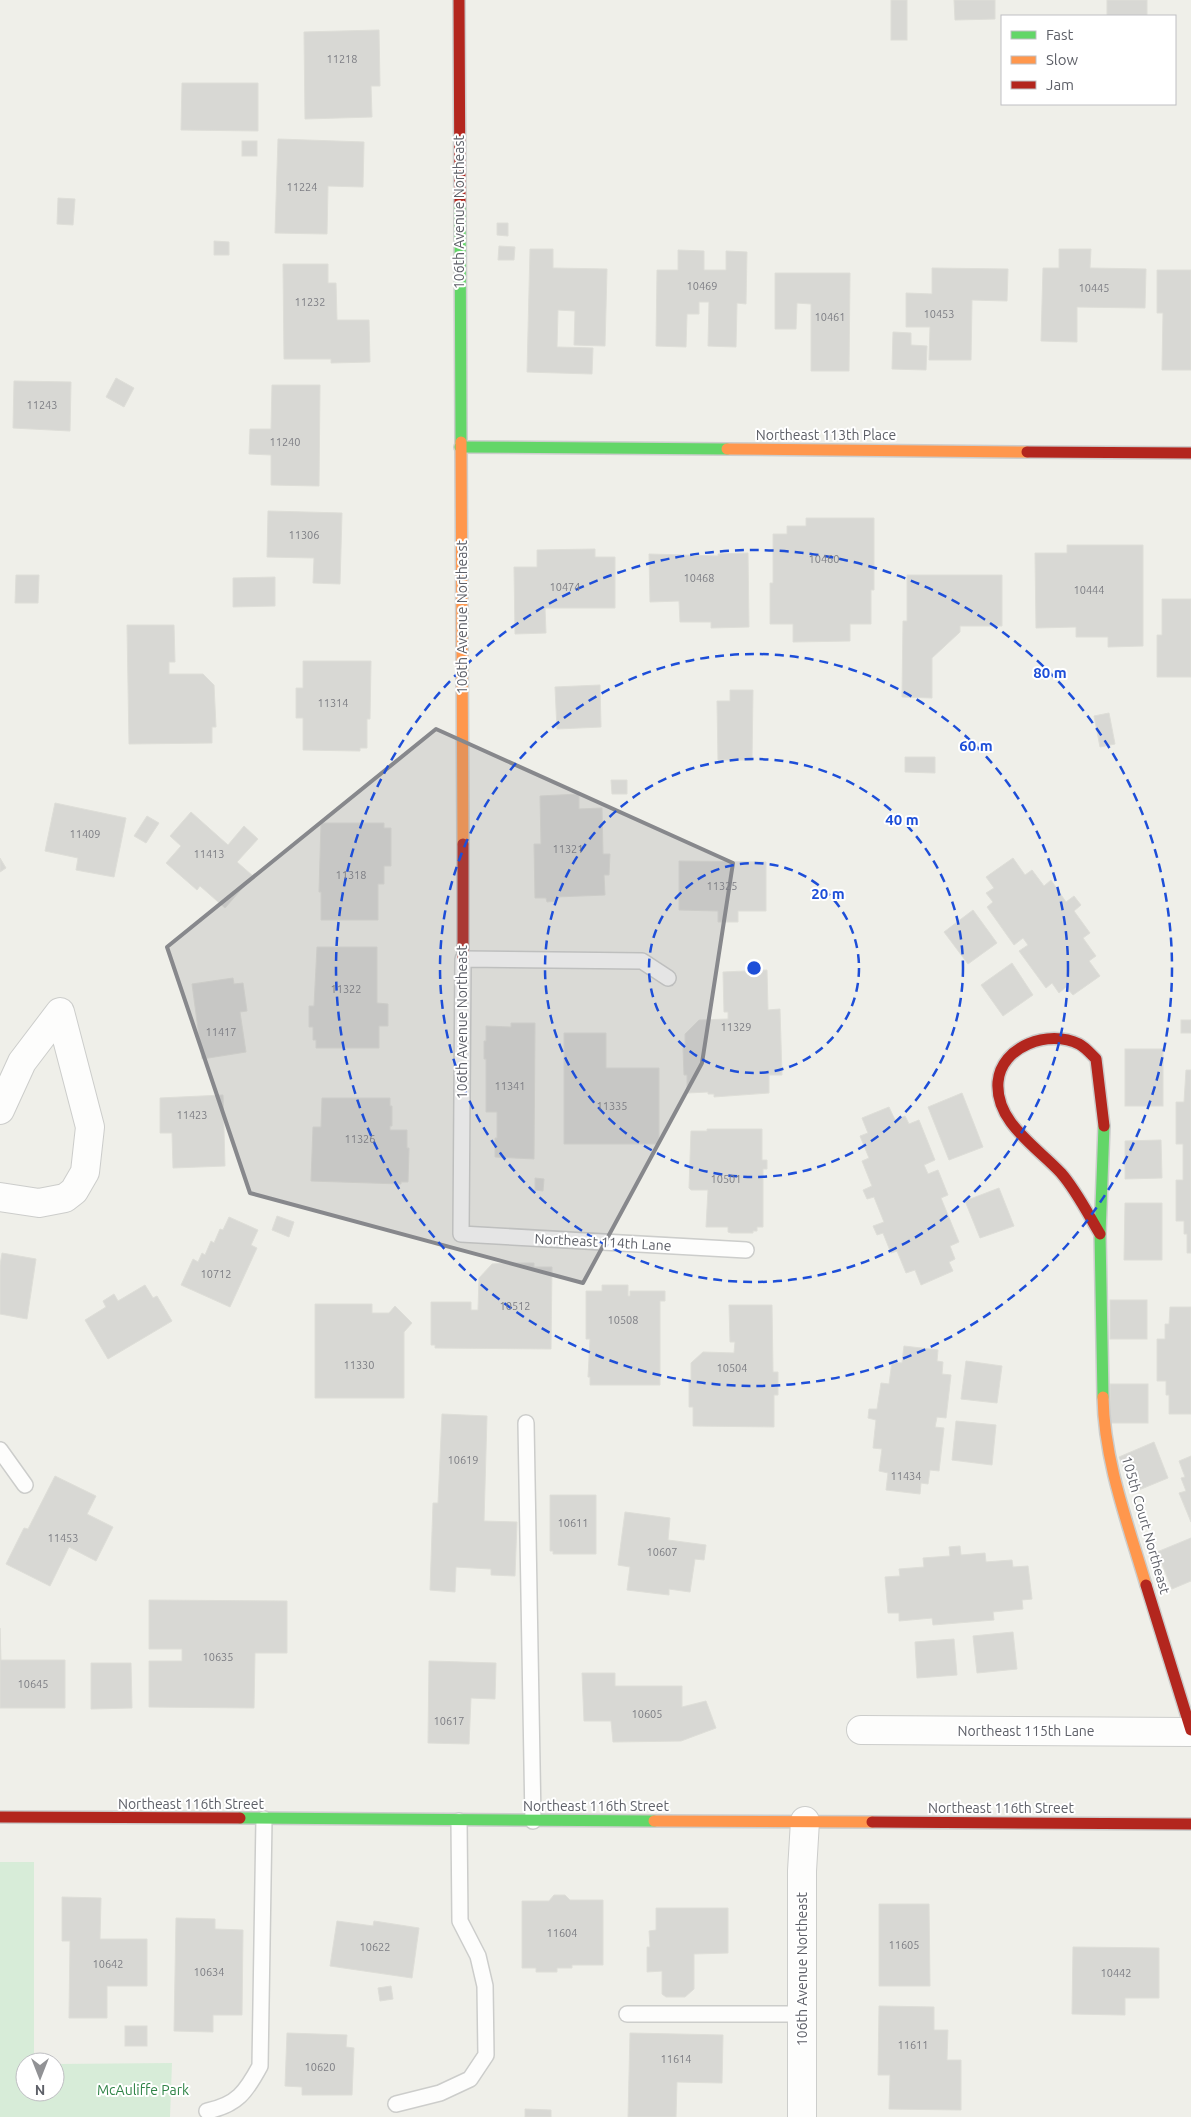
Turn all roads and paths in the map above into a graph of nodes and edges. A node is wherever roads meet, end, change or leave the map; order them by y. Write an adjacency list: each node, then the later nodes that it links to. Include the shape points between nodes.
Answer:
1 (459, 0): 2 (street, 106th Avenue Northeast)
2 (460, 448): 3 (street, Northeast 113th Place); 4 (street, 106th Avenue Northeast)
3 (1191, 453)
4 (463, 959): 5 (lane, via 642,961); 8 (lane, 106th Avenue Northeast)
5 (668, 978)
6 (0, 1110): 7 (street, via 22,1062 60,1012 90,1127 85,1172 74,1191 65,1198 39,1203)
7 (0, 1197)
8 (461, 1234): 10 (lane, Northeast 114th Lane)
9 (1100, 1234): 9 (street, 105th Court Northeast, via 1062,1174 1017,1130 1000,1104 998,1081 1005,1062 1025,1044 1054,1038 1079,1044 1096,1059 1104,1124); 15 (street, 105th Court Northeast, via 1102,1413 1116,1482)
10 (746, 1250)
11 (526, 1422): 19 (lane)
12 (0, 1450): 13 (lane)
13 (25, 1485)
14 (861, 1730): 15 (street, Northeast 115th Lane)
15 (1191, 1731)
16 (0, 1817): 17 (street, Northeast 116th Street)
17 (264, 1819): 18 (street, Northeast 116th Street); 25 (lane, via 260,2066 234,2101 225,2107)
18 (459, 1821): 19 (street, Northeast 116th Street); 24 (lane, via 460,1921 478,1956 485,1986 486,2055 470,2079 440,2092)
19 (533, 1821): 20 (street, Northeast 116th Street)
20 (805, 1821): 21 (street, Northeast 116th Street); 23 (street, 106th Avenue Northeast)
21 (1191, 1824)
22 (627, 2014): 23 (lane)
23 (802, 2014): 26 (street, 106th Avenue Northeast)
24 (396, 2104)
25 (207, 2110)
26 (802, 2117)

